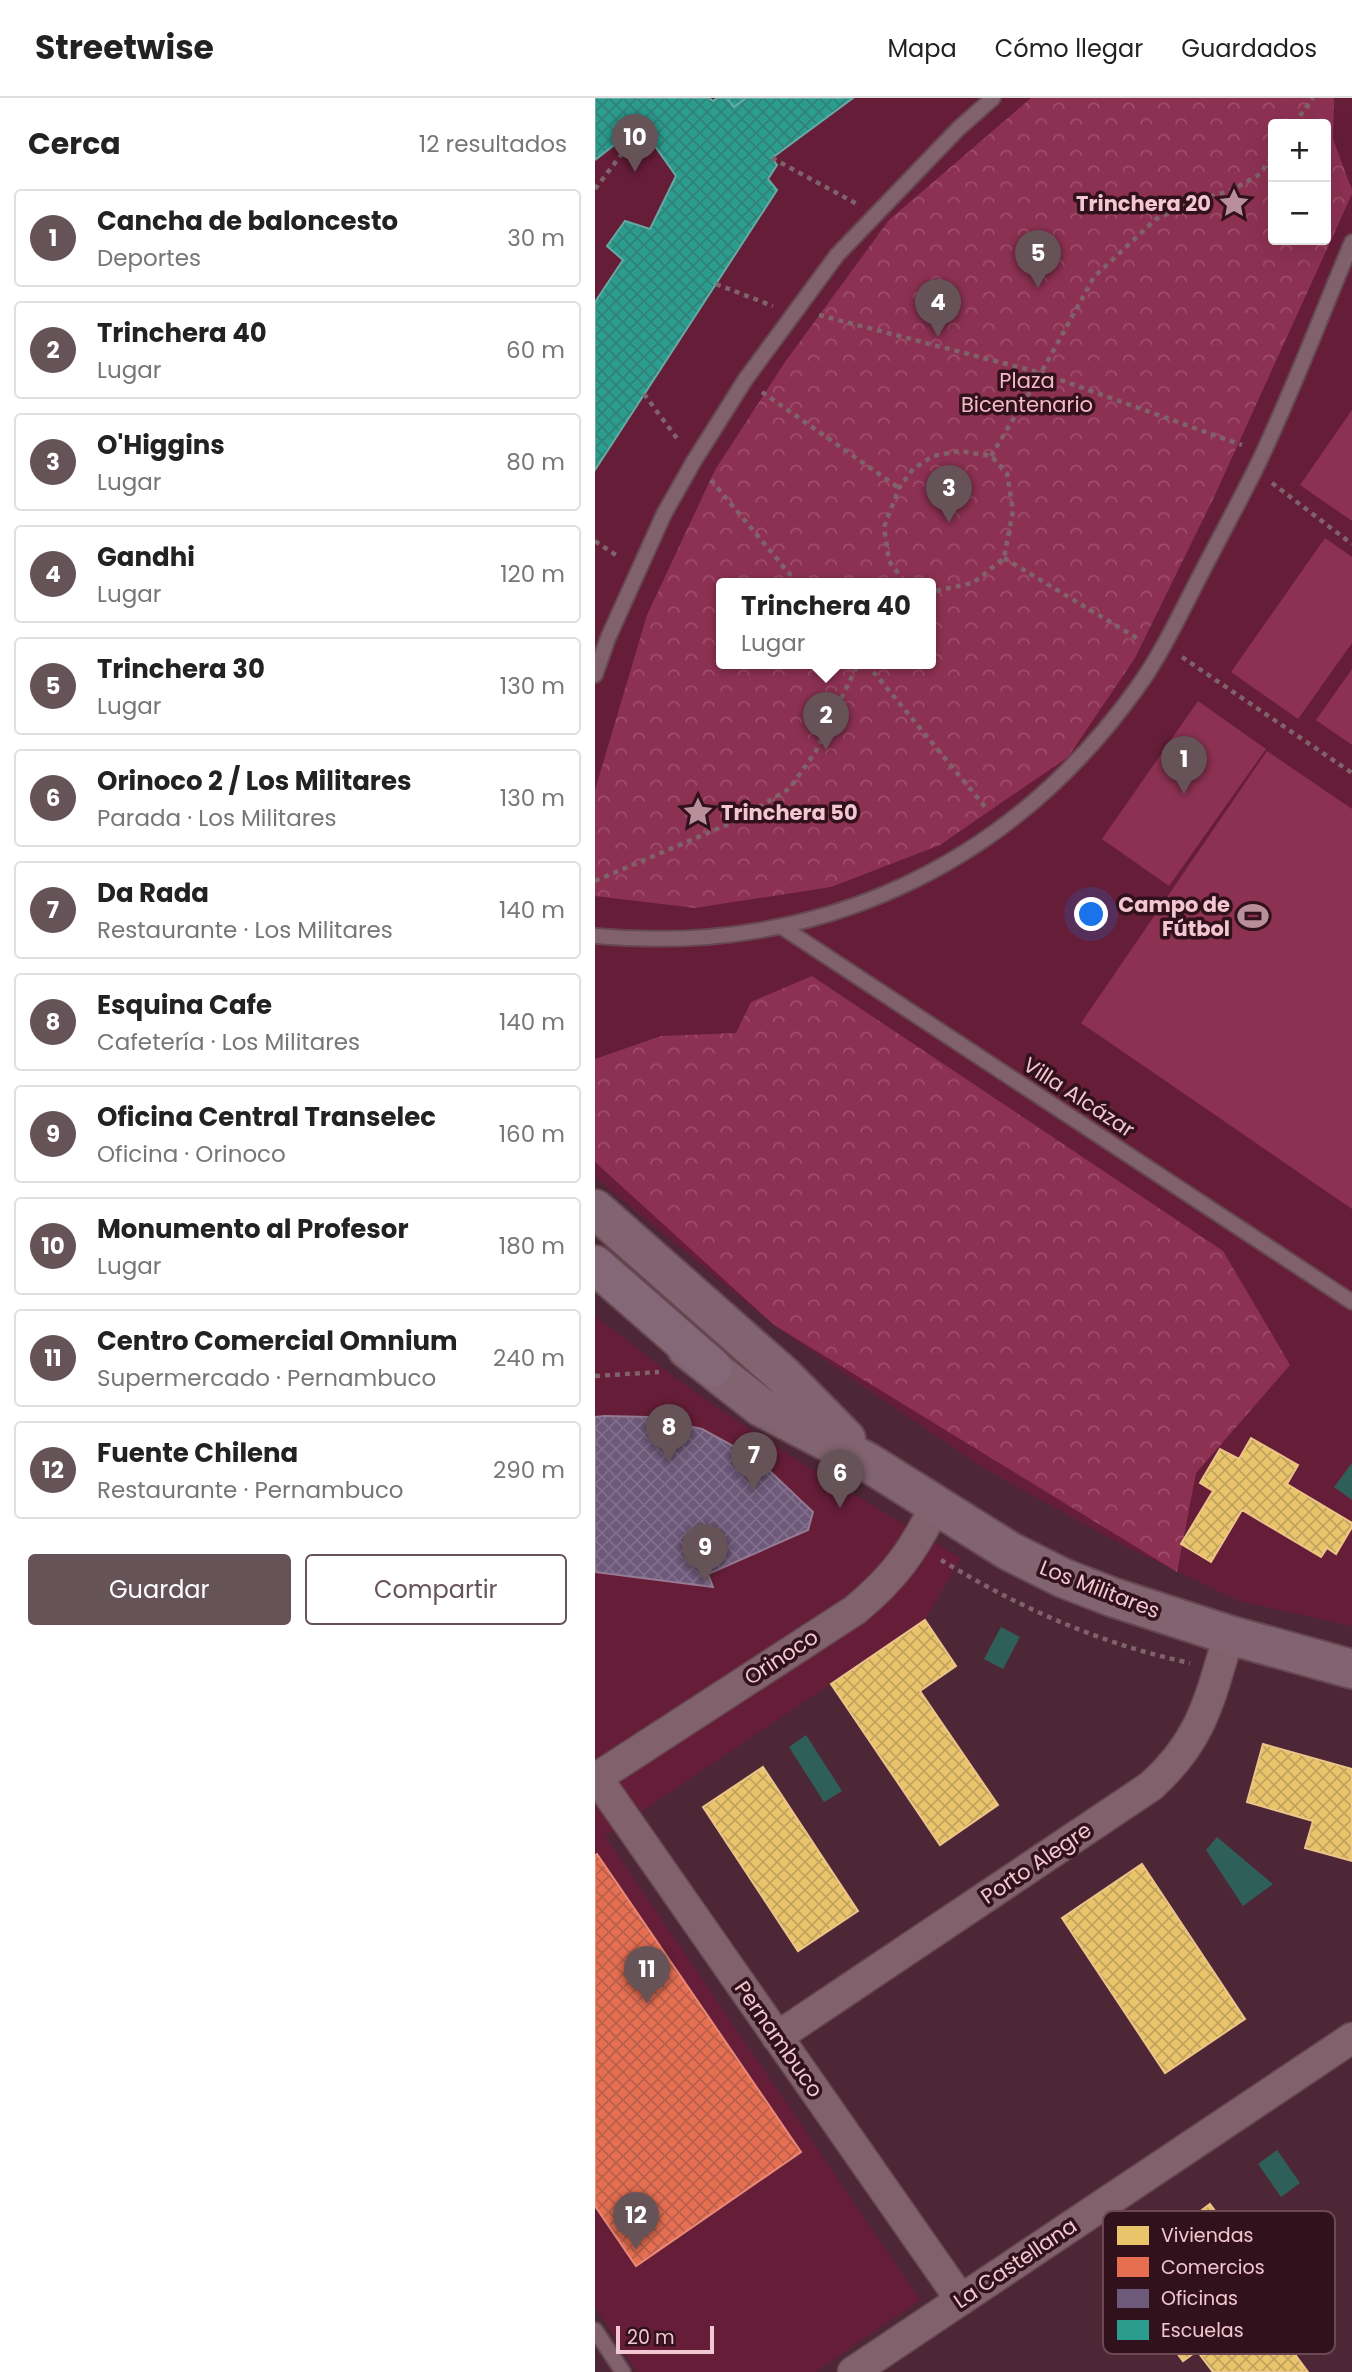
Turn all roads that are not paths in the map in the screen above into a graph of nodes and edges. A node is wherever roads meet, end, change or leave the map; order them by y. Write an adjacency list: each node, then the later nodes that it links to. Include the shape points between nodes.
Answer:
1 (993, 98): 3 (lane, via 837,255 745,380 664,514)
2 (1352, 242): 4 (lane, via 1263,452 1164,644 1138,686 1076,763 1041,797 962,854 871,900)
3 (595, 675)
4 (782, 927): 5 (lane, via 683,940); 9 (lane, Villa Alcázar)
5 (595, 936)
6 (595, 1209): 11 (main road, Los Militares, via 784,1376)
7 (595, 1265): 10 (highway)
8 (595, 1282): 10 (main road, Los Militares)
9 (1352, 1302)
10 (713, 1368): 11 (main road, Los Militares, via 761,1407)
11 (869, 1462): 12 (main road, Los Militares)
12 (936, 1505): 13 (main road, Los Militares, via 1009,1551 1063,1578); 15 (street, Orinoco, via 916,1544 879,1591)
13 (1229, 1635): 14 (main road, Los Militares); 16 (street, Porto Alegre, via 1203,1719 1181,1755 1151,1786)
14 (1352, 1669)
15 (596, 1778): 16 (street, Pernambuco)
16 (778, 2037): 18 (street, Pernambuco)
17 (1352, 2038): 18 (street, La Castellana)
18 (961, 2300): 21 (street, La Castellana)
19 (595, 2330): 20 (lane)
20 (623, 2372)
21 (853, 2372)

